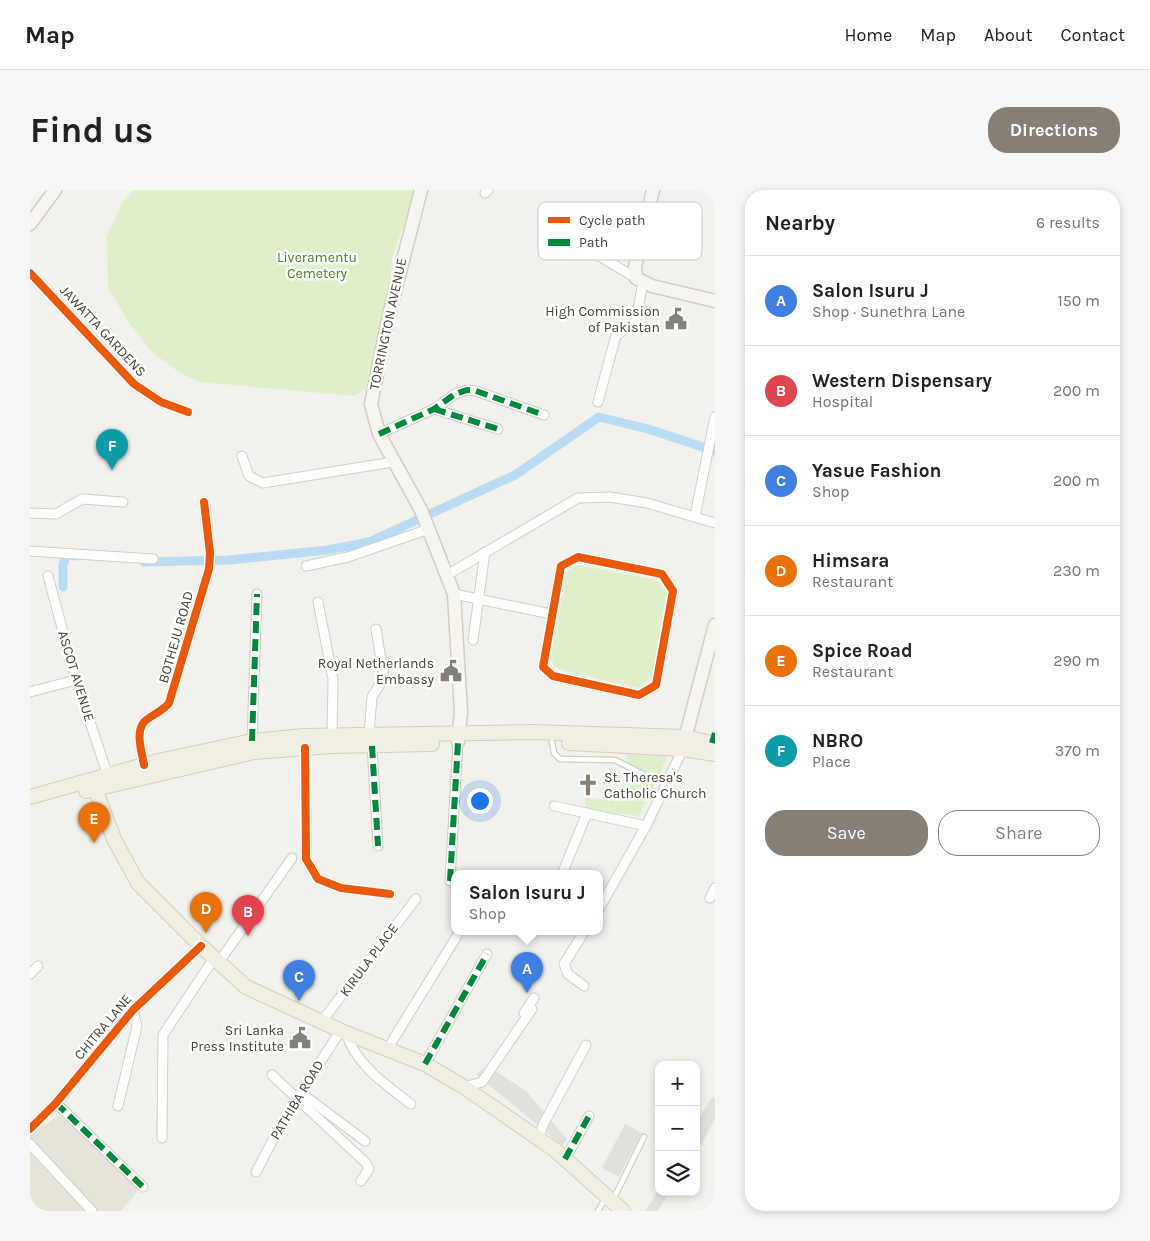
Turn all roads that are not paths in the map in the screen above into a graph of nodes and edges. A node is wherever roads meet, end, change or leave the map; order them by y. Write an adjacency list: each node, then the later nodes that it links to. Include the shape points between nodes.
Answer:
1 (55, 190): 3 (main road)
2 (421, 190): 15 (main road, TORRINGTON AVENUE, via 388,319 371,404)
3 (30, 224)
4 (606, 260): 7 (street)
5 (636, 260): 7 (main road, via 634,267)
6 (30, 273): 11 (street, JAWATTA GARDENS, via 134,384 161,402)
7 (640, 280): 8 (main road); 9 (street, via 636,320 616,335)
8 (715, 301)
9 (598, 402)
10 (434, 409): 12 (street, via 455,394 467,390); 14 (street); 15 (street)
11 (188, 412)
12 (544, 415)
13 (715, 417): 21 (street)
14 (498, 429)
15 (378, 434): 17 (main road, TORRINGTON AVENUE)
16 (242, 456): 17 (street, via 249,476 263,483)
17 (393, 462): 23 (main road, TORRINGTON AVENUE)
18 (123, 502): 20 (street, via 82,499 56,514)
19 (204, 502): 48 (street, BOTHEJU ROAD, via 209,569 169,703 140,730)
20 (30, 512)
21 (695, 516): 22 (street); 25 (street, via 610,496 578,498)
22 (715, 522)
23 (429, 529): 27 (street, via 348,557); 28 (main road, TORRINGTON AVENUE)
24 (30, 551): 26 (street)
25 (485, 552): 28 (street); 32 (street)
26 (153, 559)
27 (306, 566)
28 (447, 575): 31 (main road, TORRINGTON AVENUE)
29 (48, 576): 38 (street, ASCOT AVENUE)
30 (257, 594): 43 (street)
31 (454, 594): 32 (street); 41 (main road, TORRINGTON AVENUE, via 461,712)
32 (478, 600): 34 (street); 37 (street)
33 (318, 602): 40 (street, via 333,679)
34 (551, 614): 34 (street, via 543,666 553,676 639,695 656,686 673,591 662,574 578,557 560,566)
35 (715, 626): 45 (main road)
36 (376, 629): 42 (street, via 384,678 372,697)
37 (473, 640)
38 (76, 680): 39 (street); 50 (street, ASCOT AVENUE)
39 (30, 692)
40 (332, 736): 42 (main road); 43 (main road)
41 (459, 738): 42 (main road); 44 (main road); 45 (main road, via 532,732); 60 (street)
42 (370, 740): 47 (main road); 57 (street)
43 (252, 741): 48 (main road)
44 (552, 742): 45 (main road); 49 (lane, via 554,753 560,759 615,760)
45 (684, 743): 46 (main road); 56 (street)
46 (714, 743)
47 (305, 748): 51 (main road, via 254,752); 62 (street, via 306,859 318,878 341,888)
48 (144, 765): 50 (main road)
49 (643, 774)
50 (108, 776): 51 (main road)
51 (93, 784): 52 (main road); 53 (main road); 68 (main road, via 114,839 138,883)
52 (30, 797)
53 (30, 806)
54 (554, 806): 55 (street)
55 (587, 813): 56 (street); 59 (street)
56 (646, 826): 65 (street)
57 (378, 846)
58 (292, 858): 70 (street)
59 (564, 870)
60 (450, 881)
61 (715, 888): 64 (street)
62 (390, 894)
63 (416, 898): 77 (street, KIRULA PLACE)
64 (710, 898)
65 (603, 902)
66 (582, 935): 73 (street, via 564,964 568,974)
67 (457, 936): 80 (street)
68 (201, 946): 70 (main road); 75 (street, CHITRA LANE)
69 (487, 954): 81 (street)
70 (216, 960): 77 (main road, via 246,987); 92 (street, via 162,1035)
71 (38, 966): 72 (street)
72 (30, 974)
73 (584, 986)
74 (534, 998): 82 (street)
75 (132, 1010): 86 (street, CHITRA LANE); 88 (street, via 137,1026)
76 (532, 1010): 82 (street)
77 (322, 1021): 78 (main road)
78 (344, 1031): 80 (main road); 85 (street, PATHIBA ROAD); 87 (street, via 368,1070)
79 (586, 1045): 93 (street)
80 (388, 1048): 81 (main road)
81 (425, 1064): 84 (main road)
82 (491, 1072): 84 (street, via 482,1082)
83 (272, 1075): 85 (street)
84 (464, 1086): 93 (main road)
85 (299, 1095): 94 (street); 97 (street, PATHIBA ROAD); 98 (street, via 366,1163 369,1169)
86 (56, 1103): 90 (street, CHITRA LANE); 99 (street)
87 (411, 1104)
88 (118, 1106)
89 (589, 1116): 96 (street)
90 (30, 1130)
91 (644, 1137): 100 (lane)
92 (162, 1138)
93 (539, 1138): 96 (main road)
94 (365, 1141)
95 (30, 1144): 101 (street)
96 (565, 1159): 100 (main road)
97 (256, 1172)
98 (361, 1181)
99 (143, 1187)
100 (616, 1205): 102 (lane)
101 (92, 1211)
102 (598, 1211)

